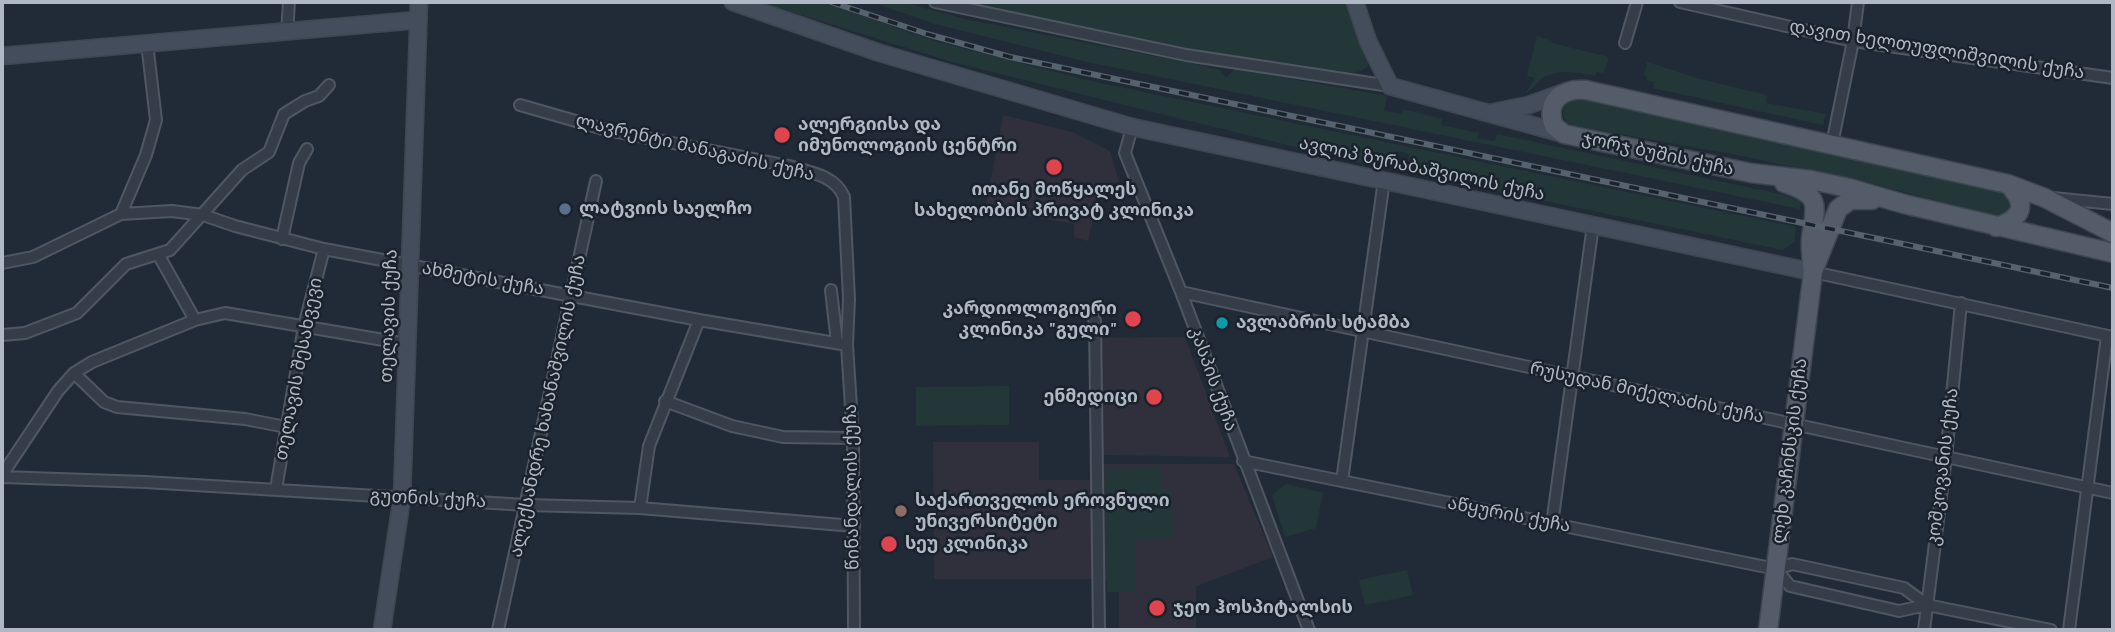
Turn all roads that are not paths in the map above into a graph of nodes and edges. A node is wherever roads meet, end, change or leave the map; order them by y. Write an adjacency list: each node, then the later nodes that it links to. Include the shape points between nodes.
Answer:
1 (289, 2): 10 (street)
2 (419, 2): 9 (street, თელავის ქუჩა)
3 (733, 2): 21 (street, ავლიპ ზურაბაშვილის ქუჩა, via 880,53)
4 (935, 2): 17 (street, via 1186,55)
5 (1355, 2): 17 (street)
6 (1637, 2): 13 (street)
7 (1680, 2): 11 (street, დავით ხელთუფლიშვილის ქუჩა)
8 (1858, 2): 11 (street)
9 (418, 20): 10 (street); 42 (street, თელავის ქუჩა)
10 (287, 32): 12 (street)
11 (1853, 41): 15 (street, დავით ხელთუფლიშვილის ქუჩა); 23 (street)
12 (147, 43): 14 (street); 32 (street, via 156,120)
13 (1625, 43)
14 (2, 56)
15 (2113, 78)
16 (329, 85): 33 (street, via 319,96 284,114 269,152 242,170)
17 (1390, 86): 20 (street)
18 (1562, 93): 20 (street); 22 (main road, ჯორჯ ბუშის ქუჩა, via 1551,114 1554,126); 23 (main road, via 1586,90)
19 (520, 105): 56 (street, ლავრენტი მანაგაძის ქუჩა, via 607,130 789,166 832,181 844,197 849,299)
20 (1492, 113): 22 (street)
21 (1132, 127): 26 (street, ავლიპ ზურაბაშვილის ქუჩა); 45 (street, კასპის ქუჩა, via 1125,153)
22 (1564, 134): 25 (main road, ჯორჯ ბუშის ქუჩა)
23 (1832, 144): 28 (main road)
24 (307, 149): 37 (street, via 299,163)
25 (1751, 173): 30 (main road, ჯორჯ ბუშის ქუჩა, via 1811,180); 43 (main road, ლეხ კაჩინსკის ქუჩა, via 1797,187 1815,202)
26 (1384, 180): 34 (street, ავლიპ ზურაბაშვილის ქუჩა); 52 (street)
27 (596, 181): 46 (street, ალექსანდრე ხახანაშვილის ქუჩა)
28 (2008, 184): 29 (main road); 35 (main road, via 2017,194 2020,208 2010,222)
29 (2045, 198): 31 (street); 36 (main road)
30 (1904, 204): 35 (main road, ჯორჯ ბუშის ქუჩა); 43 (main road, ლეხ კაჩინსკის ქუჩა, via 1861,199 1844,204 1835,215)
31 (2113, 204)
32 (121, 214): 33 (street, ახმეტის ქუჩა, via 172,211); 41 (street, via 33,257)
33 (203, 215): 37 (street, ახმეტის ქუჩა); 40 (street, via 170,250)
34 (1593, 225): 43 (street, ავლიპ ზურაბაშვილის ქუჩა); 58 (street)
35 (1996, 227): 39 (main road, ჯორჯ ბუშის ქუჩა)
36 (2113, 231)
37 (282, 239): 38 (street, ახმეტის ქუჩა)
38 (324, 249): 42 (street, ახმეტის ქუჩა); 51 (street, თელავის შესახვევი)
39 (2113, 253)
40 (158, 254): 49 (street); 53 (street, via 126,264 77,313 24,333)
41 (2, 263)
42 (410, 266): 46 (street, ახმეტის ქუჩა); 55 (street, თელავის ქუჩა)
43 (1813, 272): 47 (street, ავლიპ ზურაბაშვილის ქუჩა); 60 (main road, ლეხ კაჩინსკის ქუჩა)
44 (831, 290): 56 (street)
45 (1181, 292): 52 (street, რუსუდან მიქელაძის ქუჩა); 64 (street, კასპის ქუჩა)
46 (573, 296): 50 (street, ახმეტის ქუჩა); 71 (street, ალექსანდრე ხახანაშვილის ქუჩა)
47 (1961, 303): 54 (street, ავლიპ ზურაბაშვილის ქუჩა); 63 (street, კოშკოვანის ქუჩა)
48 (1093, 317): 80 (street)
49 (195, 320): 51 (street, via 225,313); 57 (street)
50 (699, 320): 56 (street, ახმეტის ქუჩა); 59 (street)
51 (304, 326): 55 (street); 61 (street, თელავის შესახვევი)
52 (1363, 331): 58 (street, რუსუდან მიქელაძის ქუჩა); 66 (street)
53 (2, 335)
54 (2110, 337): 67 (street)
55 (407, 344): 70 (street, თელავის ქუჩა)
56 (842, 344): 62 (street, წინანდალის ქუჩა)
57 (74, 373): 61 (street, via 104,402 117,407); 65 (street)
58 (1572, 377): 60 (street, რუსუდან მიქელაძის ქუჩა); 73 (street)
59 (665, 401): 62 (street, via 732,426 783,437); 72 (street, via 649,446)
60 (1794, 424): 63 (street, რუსუდან მიქელაძის ქუჩა); 75 (main road, ლეხ კაჩინსკის ქუჩა)
61 (286, 427): 68 (street, თელავის შესახვევი)
62 (853, 438): 74 (street, წინანდალის ქუჩა)
63 (1946, 457): 67 (street, რუსუდან მიქელაძის ქუჩა); 76 (street, კოშკოვანის ქუჩა)
64 (1243, 461): 66 (street, აწყურის ქუჩა); 81 (street, კასპის ქუჩა)
65 (2, 476): 68 (street, გუთნის ქუჩა)
66 (1342, 481): 73 (street, აწყურის ქუჩა)
67 (2087, 488): 69 (street, რუსუდან მიქელაძის ქუჩა); 85 (street)
68 (276, 489): 70 (street, გუთნის ქუჩა)
69 (2113, 494)
70 (402, 497): 71 (street, გუთნის ქუჩა); 77 (street, თელავის ქუჩა)
71 (526, 505): 72 (street, გუთნის ქუჩა); 78 (street, ალექსანდრე ხახანაშვილის ქუჩა)
72 (640, 508): 74 (street, გუთნის ქუჩა)
73 (1552, 524): 75 (street, აწყურის ქუჩა)
74 (854, 526): 79 (street, წინანდალის ქუჩა)
75 (1776, 569): 76 (street, აწყურის ქუჩა, via 1792,564 1904,588); 76 (street, აწყურის ქუჩა, via 1790,586 1899,611); 82 (main road, ლეხ კაჩინსკის ქუჩა)
76 (1927, 605): 83 (street, კოშკოვანის ქუჩა); 84 (street, აწყურის ქუჩა)
77 (382, 630)
78 (498, 630)
79 (854, 630)
80 (1099, 630)
81 (1308, 630)
82 (1768, 630)
83 (1924, 630)
84 (2051, 630)
85 (2069, 630)

